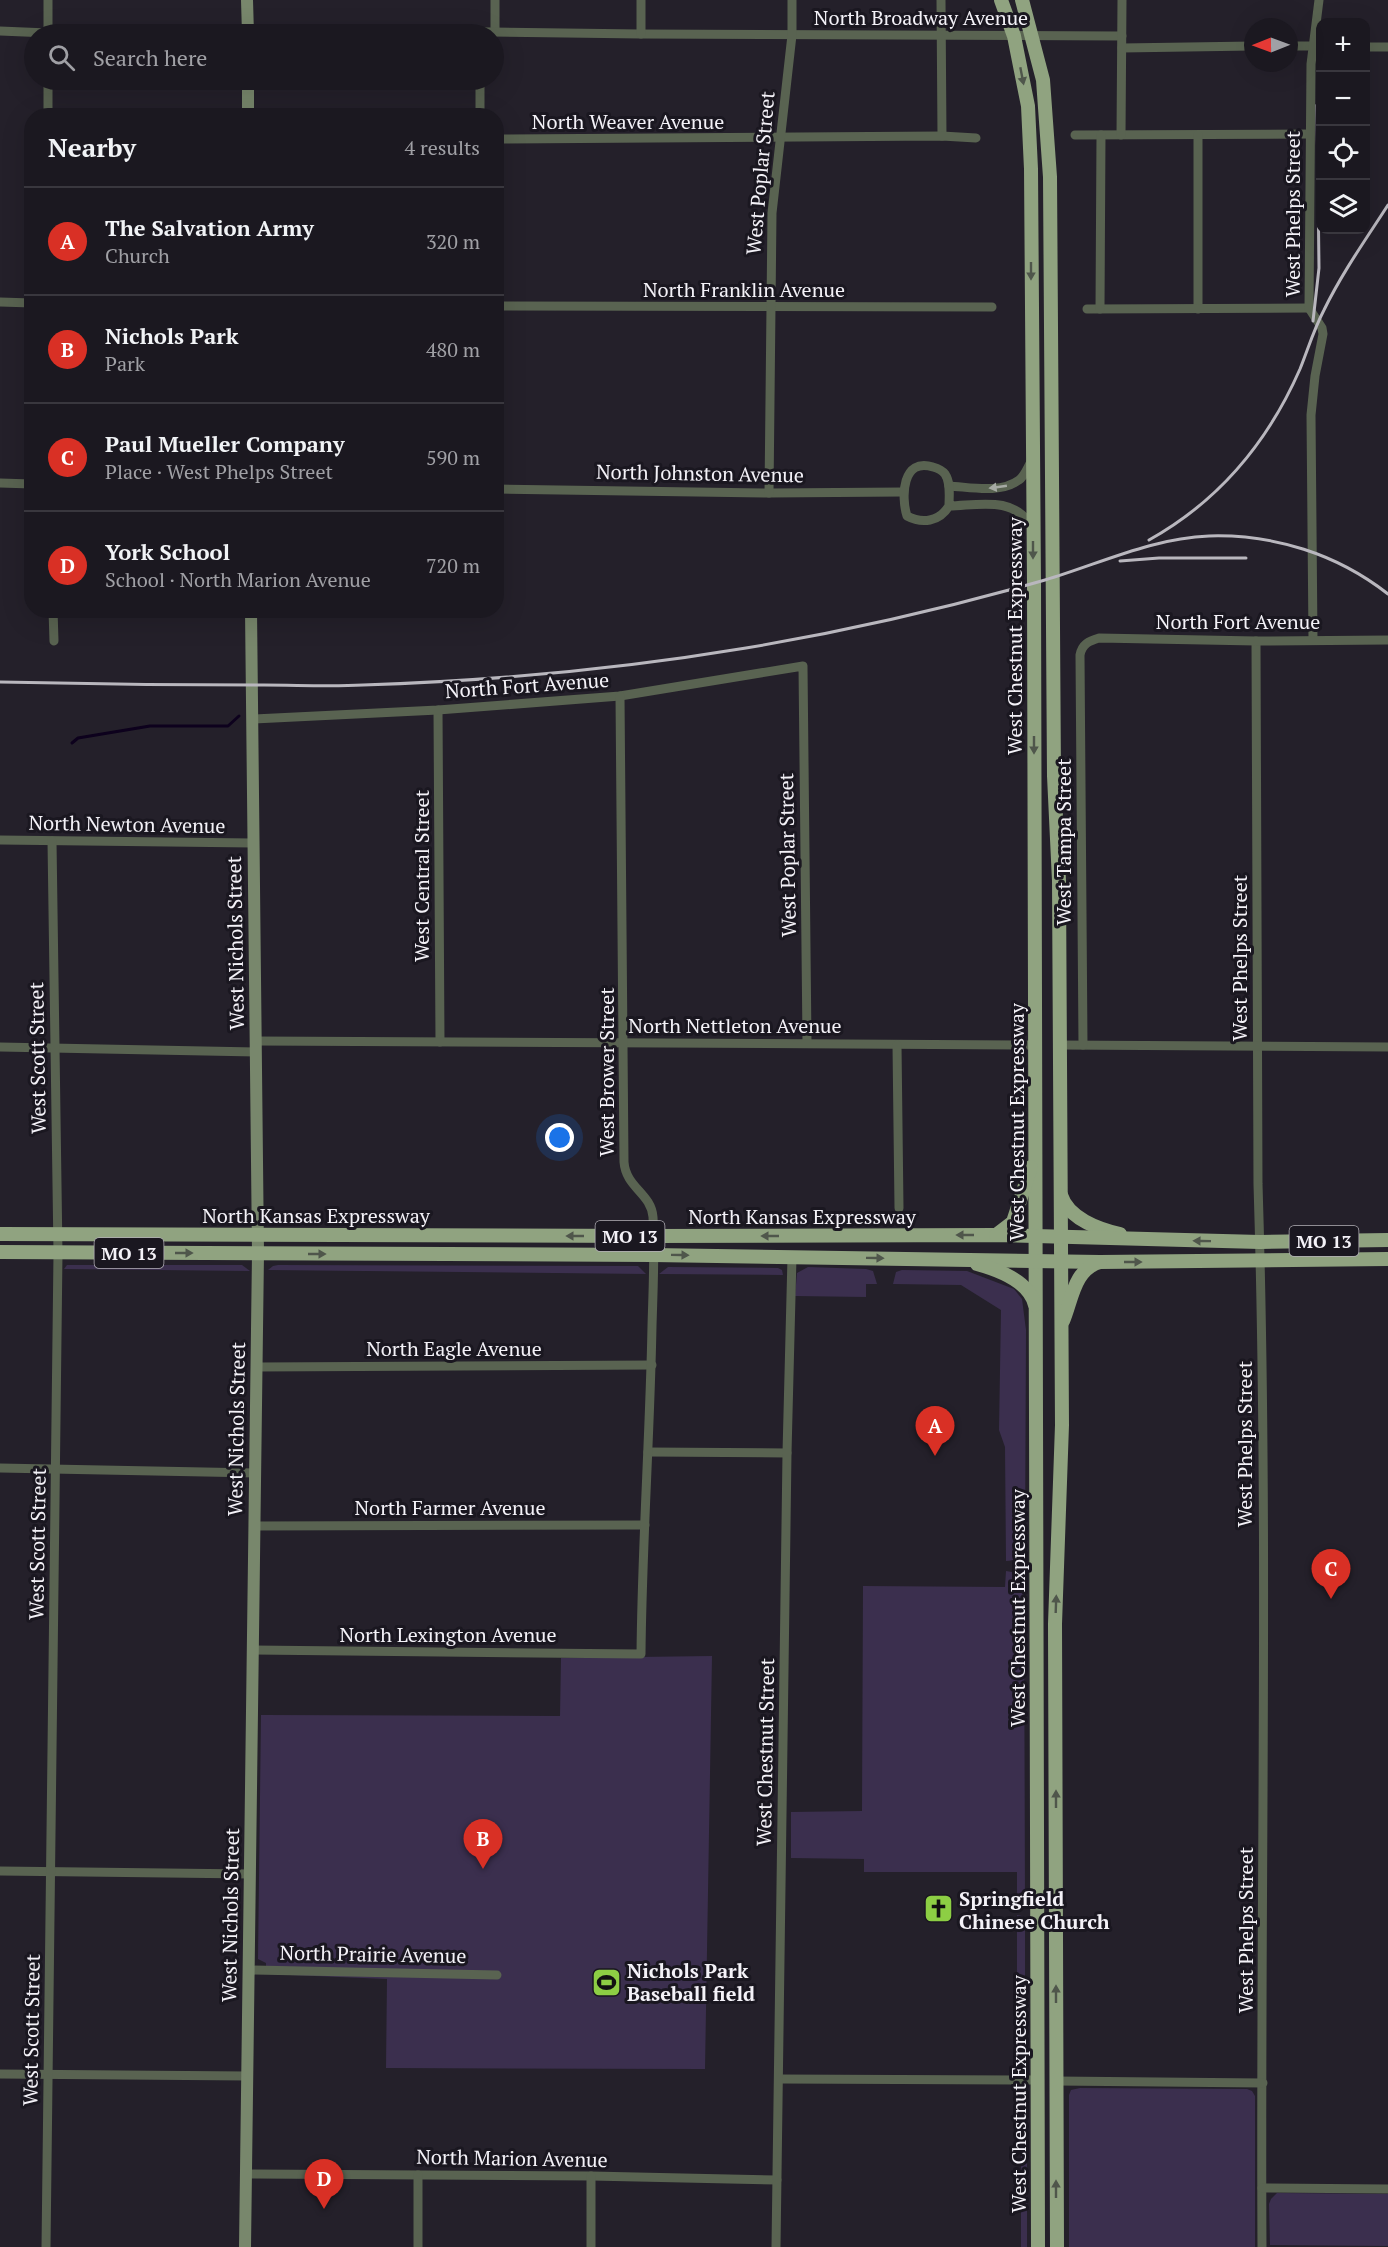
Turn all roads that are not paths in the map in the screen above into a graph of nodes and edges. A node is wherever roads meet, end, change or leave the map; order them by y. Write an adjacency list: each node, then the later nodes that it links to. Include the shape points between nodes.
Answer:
1 (48, 0): 12 (street)
2 (247, 0): 13 (street)
3 (495, 0): 14 (street)
4 (641, 0): 18 (street)
5 (792, 0): 19 (street, West Poplar Street)
6 (941, 0): 20 (street)
7 (1001, 0): 21 (main road, West Chestnut Expressway)
8 (1022, 0): 22 (main road, West Chestnut Expressway)
9 (1122, 0): 23 (street)
10 (1319, 0): 11 (street, West Phelps Street)
11 (1318, 18)
12 (48, 24)
13 (248, 24)
14 (495, 24)
15 (0, 31): 16 (street, North Broadway Avenue)
16 (24, 32)
17 (504, 32): 18 (street, North Broadway Avenue)
18 (641, 34): 19 (street, North Broadway Avenue)
19 (792, 35): 20 (street, North Broadway Avenue); 43 (street, West Poplar Street)
20 (941, 36): 21 (street, North Broadway Avenue); 42 (street)
21 (1014, 36): 22 (street, North Broadway Avenue); 55 (main road, West Chestnut Expressway, one-way to 55, via 1028,106 1031,169)
22 (1033, 36): 23 (street, North Broadway Avenue); 81 (main road, West Chestnut Expressway, via 1043,80 1050,177)
23 (1122, 36): 29 (street)
24 (1244, 46): 29 (street)
25 (1298, 46): 26 (street)
26 (1316, 46)
27 (1370, 47): 28 (street)
28 (1388, 47)
29 (1122, 48): 40 (street)
30 (1316, 49): 37 (street, West Phelps Street, via 1311,64)
31 (48, 90): 34 (street)
32 (248, 90): 35 (street)
33 (480, 90): 36 (street)
34 (48, 108)
35 (248, 108)
36 (480, 108)
37 (1310, 134): 41 (street); 51 (street, West Phelps Street)
38 (1075, 135): 39 (street)
39 (1101, 135): 40 (street); 53 (street)
40 (1121, 135): 41 (street)
41 (1198, 135): 54 (street)
42 (942, 136): 43 (street, North Weaver Avenue); 44 (street, North Weaver Avenue)
43 (779, 138): 45 (street, North Weaver Avenue); 49 (street, West Poplar Street, via 771,213)
44 (976, 138)
45 (504, 139)
46 (0, 302): 47 (street)
47 (24, 303)
48 (504, 306): 49 (street, North Franklin Avenue)
49 (769, 307): 50 (street, North Franklin Avenue); 61 (street, West Poplar Street)
50 (992, 307)
51 (1309, 308): 54 (street); 66 (street, West Phelps Street, via 1323,334 1311,415)
52 (1087, 309): 53 (street)
53 (1100, 309): 54 (street)
54 (1198, 309)
55 (1033, 458): 58 (street, one-way to 58, via 1021,479 1009,485); 63 (main road, West Chestnut Expressway)
56 (0, 483): 57 (street)
57 (24, 484)
58 (949, 486): 60 (street, via 939,469 920,466 905,481); 62 (street)
59 (504, 489): 61 (street, North Johnston Avenue)
60 (903, 492): 61 (street, North Johnston Avenue); 62 (street, via 907,516 914,520 935,518)
61 (769, 493)
62 (949, 506): 63 (street, via 1009,506 1025,515)
63 (1033, 528): 83 (main road, West Chestnut Expressway, one-way to 83)
64 (53, 618): 68 (street)
65 (251, 618): 74 (street, West Nichols Street)
66 (1312, 640): 67 (street, North Fort Avenue); 69 (street, North Fort Avenue)
67 (1388, 640)
68 (54, 641)
69 (1256, 641): 70 (street, North Fort Avenue, via 1100,638); 86 (street, West Phelps Street)
70 (1088, 642): 84 (street, West Tampa Street, via 1080,655)
71 (803, 666): 72 (street, North Fort Avenue); 80 (street, West Poplar Street)
72 (620, 696): 73 (street, North Fort Avenue); 79 (street, West Brower Street)
73 (438, 710): 74 (street, North Fort Avenue); 78 (street, West Central Street)
74 (252, 719): 77 (street, West Nichols Street)
75 (0, 840): 76 (street, North Newton Avenue)
76 (52, 841): 77 (street, North Newton Avenue); 88 (street, West Scott Street)
77 (254, 843): 85 (street, West Nichols Street)
78 (440, 1042): 79 (street, North Nettleton Avenue); 85 (street, North Nettleton Avenue)
79 (624, 1042): 80 (street, North Nettleton Avenue); 97 (street, West Brower Street, via 625,1173 649,1204)
80 (807, 1043): 82 (street, North Nettleton Avenue)
81 (1059, 1044): 84 (street); 91 (main road, West Chestnut Expressway)
82 (897, 1045): 83 (street, North Nettleton Avenue); 92 (street)
83 (1035, 1045): 90 (main road, West Chestnut Expressway)
84 (1083, 1045): 86 (street)
85 (256, 1046): 88 (street, North Nettleton Avenue); 95 (street, West Nichols Street)
86 (1257, 1046): 89 (street); 102 (street, West Phelps Street)
87 (0, 1047): 88 (street, North Nettleton Avenue)
88 (55, 1047): 94 (street, West Scott Street)
89 (1388, 1047)
90 (1035, 1151): 96 (main road, via 1013,1222); 98 (main road, West Chestnut Expressway)
91 (1059, 1181): 99 (main road, West Chestnut Expressway); 100 (main road, via 1065,1206 1077,1216 1114,1233)
92 (899, 1208)
93 (0, 1234): 94 (main road, North Kansas Expressway / MO 13)
94 (58, 1234): 95 (main road, North Kansas Expressway / MO 13); 104 (street, West Scott Street)
95 (258, 1234): 97 (main road, North Kansas Expressway / MO 13, one-way to 95); 105 (street, West Nichols Street)
96 (996, 1235): 97 (main road, North Kansas Expressway / MO 13, one-way to 97); 98 (main road, North Kansas Expressway / MO 13)
97 (653, 1236): 106 (street, West Brower Street)
98 (1036, 1236): 99 (main road, North Kansas Expressway / MO 13); 110 (main road, West Chestnut Expressway)
99 (1059, 1237): 100 (main road, North Kansas Expressway / MO 13); 111 (main road, West Chestnut Expressway)
100 (1142, 1239): 102 (main road, North Kansas Expressway / MO 13, one-way to 100)
101 (1388, 1240): 102 (main road, North Kansas Expressway / MO 13)
102 (1260, 1242): 113 (street, West Phelps Street)
103 (0, 1252): 104 (main road, North Kansas Expressway / MO 13)
104 (58, 1253): 105 (main road, North Kansas Expressway / MO 13, one-way to 105); 121 (street, West Scott Street)
105 (258, 1254): 106 (main road, North Kansas Expressway / MO 13, one-way to 106); 117 (street, West Nichols Street)
106 (653, 1255): 107 (main road, North Kansas Expressway / MO 13, one-way to 107); 116 (street, West Brower Street)
107 (792, 1257): 108 (main road, North Kansas Expressway / MO 13, one-way to 108); 119 (street, West Chestnut Street)
108 (958, 1259): 110 (main road, North Kansas Expressway / MO 13); 114 (main road, via 1015,1279 1034,1299)
109 (1388, 1259): 113 (main road, North Kansas Expressway / MO 13)
110 (1036, 1260): 111 (main road, North Kansas Expressway / MO 13); 114 (main road, West Chestnut Expressway)
111 (1059, 1260): 112 (main road, North Kansas Expressway / MO 13); 115 (main road, West Chestnut Expressway)
112 (1100, 1262): 113 (main road, North Kansas Expressway / MO 13, one-way to 113); 115 (main road, via 1089,1266 1078,1279)
113 (1261, 1262): 138 (street, West Phelps Street)
114 (1036, 1307): 136 (main road, West Chestnut Expressway)
115 (1060, 1329): 137 (main road, West Chestnut Expressway, one-way to 115)
116 (652, 1365): 117 (street, North Eagle Avenue); 118 (street, West Brower Street)
117 (256, 1367): 122 (street, West Nichols Street)
118 (648, 1452): 119 (street); 123 (street, West Brower Street)
119 (787, 1453): 135 (street, West Chestnut Street)
120 (0, 1468): 121 (street)
121 (56, 1470): 122 (street); 128 (street, West Scott Street)
122 (256, 1473): 124 (street, West Nichols Street)
123 (645, 1525): 124 (street, North Farmer Avenue); 126 (street, West Brower Street)
124 (255, 1526): 125 (street, West Nichols Street)
125 (253, 1650): 126 (street, North Lexington Avenue); 129 (street, West Nichols Street)
126 (641, 1654)
127 (0, 1871): 128 (street)
128 (50, 1871): 129 (street); 133 (street, West Scott Street)
129 (250, 1874): 130 (street, West Nichols Street)
130 (249, 1970): 131 (street, North Prairie Avenue); 134 (street, West Nichols Street)
131 (497, 1975)
132 (0, 2074): 133 (street)
133 (49, 2074): 134 (street); 145 (street, West Scott Street)
134 (249, 2076): 139 (street, West Nichols Street)
135 (779, 2079): 136 (street); 142 (street, West Chestnut Street)
136 (1037, 2080): 150 (main road, West Chestnut Expressway)
137 (1056, 2081): 138 (street); 151 (main road, West Chestnut Expressway, one-way to 137)
138 (1263, 2084): 143 (street, West Phelps Street)
139 (246, 2174): 140 (street, North Marion Avenue); 146 (street, West Nichols Street)
140 (418, 2175): 141 (street, North Marion Avenue); 147 (street)
141 (591, 2176): 142 (street, North Marion Avenue); 148 (street)
142 (777, 2180): 149 (street, West Chestnut Street)
143 (1262, 2188): 144 (street); 152 (street, West Phelps Street)
144 (1388, 2189)
145 (46, 2247)
146 (245, 2247)
147 (418, 2247)
148 (591, 2247)
149 (776, 2247)
150 (1038, 2247)
151 (1057, 2247)
152 (1262, 2247)

